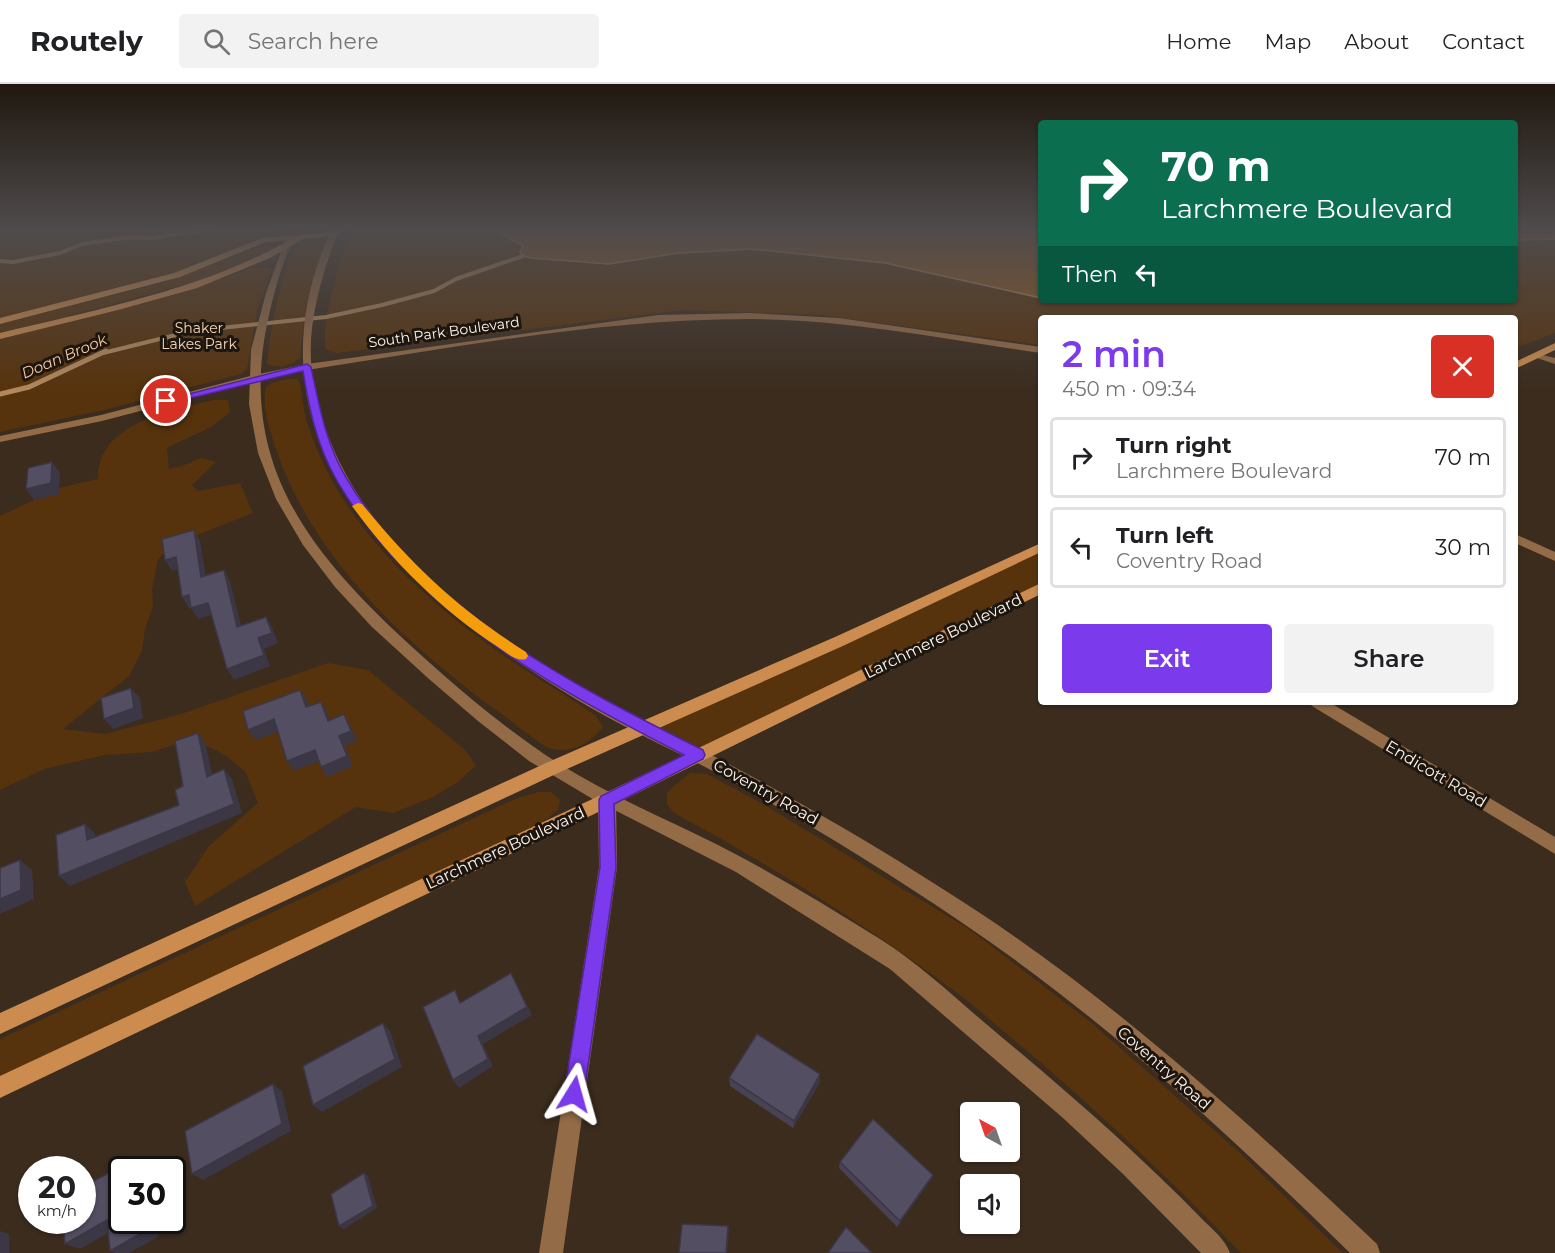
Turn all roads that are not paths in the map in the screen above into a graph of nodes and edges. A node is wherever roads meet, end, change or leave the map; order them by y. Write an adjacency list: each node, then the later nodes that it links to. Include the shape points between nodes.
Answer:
1 (148, 283): 5 (main road)
2 (199, 283): 6 (main road)
3 (273, 283): 14 (street, via 256,341)
4 (319, 283): 13 (street, Coventry Road)
5 (0, 321)
6 (0, 336)
7 (1555, 346): 9 (main road)
8 (1038, 350): 13 (street, South Park Boulevard, via 839,321 698,316 570,329)
9 (1538, 355): 10 (main road); 11 (street); 12 (main road)
10 (1518, 357)
11 (1555, 361)
12 (1518, 365)
13 (307, 367): 14 (street, South Park Boulevard); 21 (street, Coventry Road, via 316,420 340,478 362,513 395,552 482,630)
14 (254, 378): 15 (street, South Park Boulevard, via 102,418); 23 (street, via 263,456 280,498 312,550 398,644 447,688)
15 (0, 439)
16 (1518, 539): 18 (street)
17 (1038, 548): 21 (main road)
18 (1555, 557)
19 (1038, 589): 22 (main road, Larchmere Boulevard)
20 (1322, 705): 25 (street, Endicott Road)
21 (643, 729): 22 (street, Coventry Road); 23 (main road)
22 (698, 755): 24 (main road, Larchmere Boulevard); 30 (street, Coventry Road, via 834,829 1067,985 1191,1090)
23 (552, 768): 24 (street); 26 (main road)
24 (607, 800): 27 (main road, Larchmere Boulevard); 28 (street, via 608,867); 29 (street, via 732,861 886,954 1057,1096 1170,1201)
25 (1555, 846)
26 (0, 1024)
27 (0, 1087)
28 (551, 1253)
29 (1218, 1253)
30 (1368, 1253)

